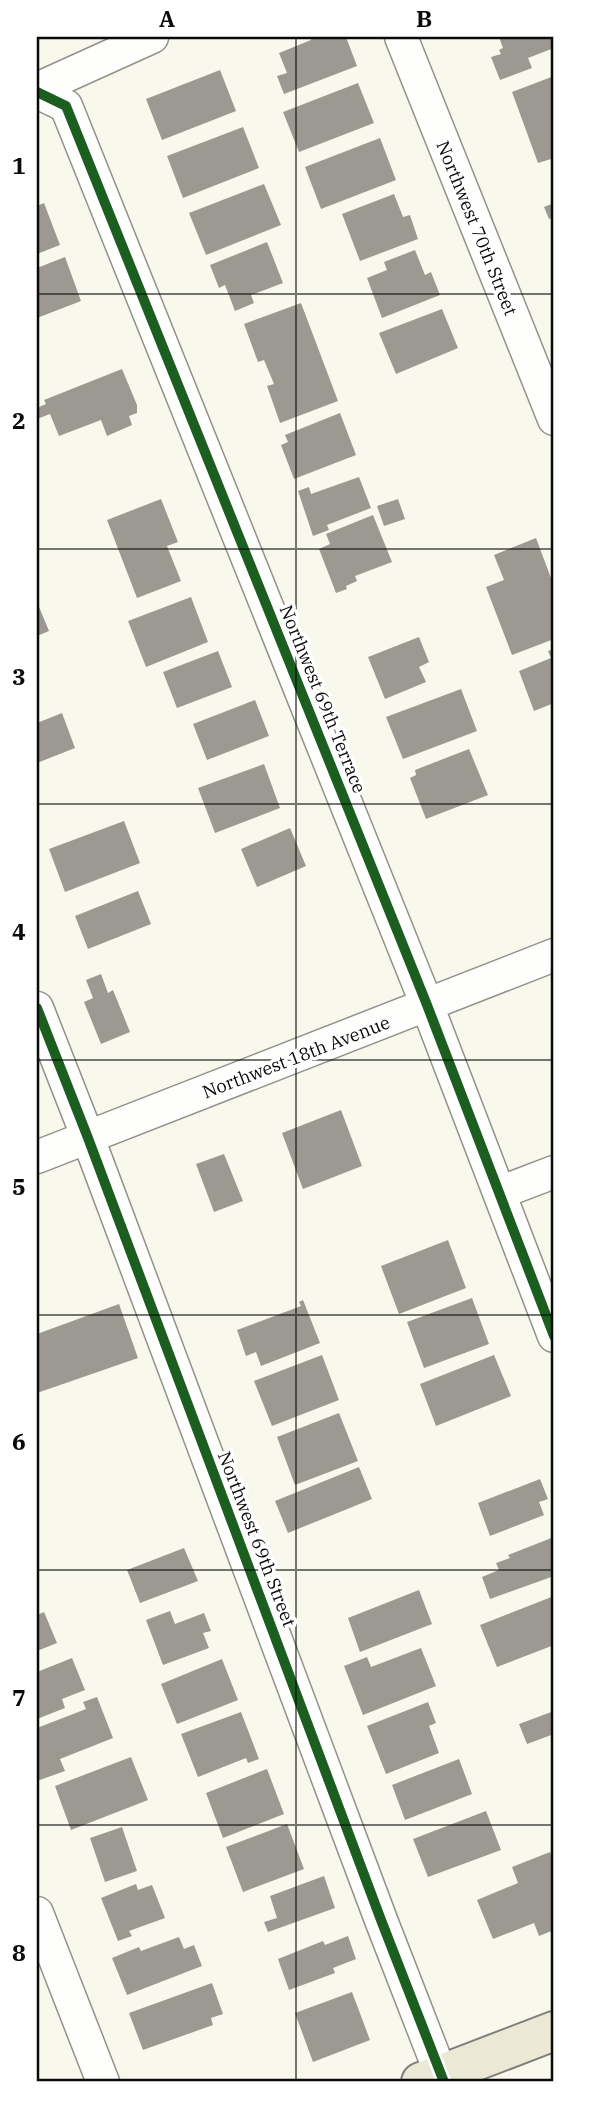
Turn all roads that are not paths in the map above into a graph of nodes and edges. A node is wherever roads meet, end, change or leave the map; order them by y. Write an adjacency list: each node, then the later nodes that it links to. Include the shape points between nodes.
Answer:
1 (152, 37): 3 (street)
2 (401, 37): 4 (street, Northwest 70th Street)
3 (37, 91): 6 (street, Northwest 69th Terrace, via 66,106)
4 (554, 419)
5 (554, 956): 6 (street, Northwest 18th Avenue)
6 (427, 1006): 8 (street, Northwest 18th Avenue); 11 (street, Northwest 69th Terrace)
7 (37, 1009): 8 (street, Northwest 69th Street)
8 (88, 1138): 9 (street, Northwest 18th Avenue); 16 (street, Northwest 69th Street, via 376,1907)
9 (37, 1157)
10 (554, 1172): 11 (street)
11 (499, 1193): 12 (street, Northwest 69th Terrace)
12 (544, 1278): 13 (street, Northwest 69th Terrace)
13 (554, 1336)
14 (37, 1913): 17 (street)
15 (554, 2031): 16 (main road)
16 (435, 2080)
17 (103, 2082)

